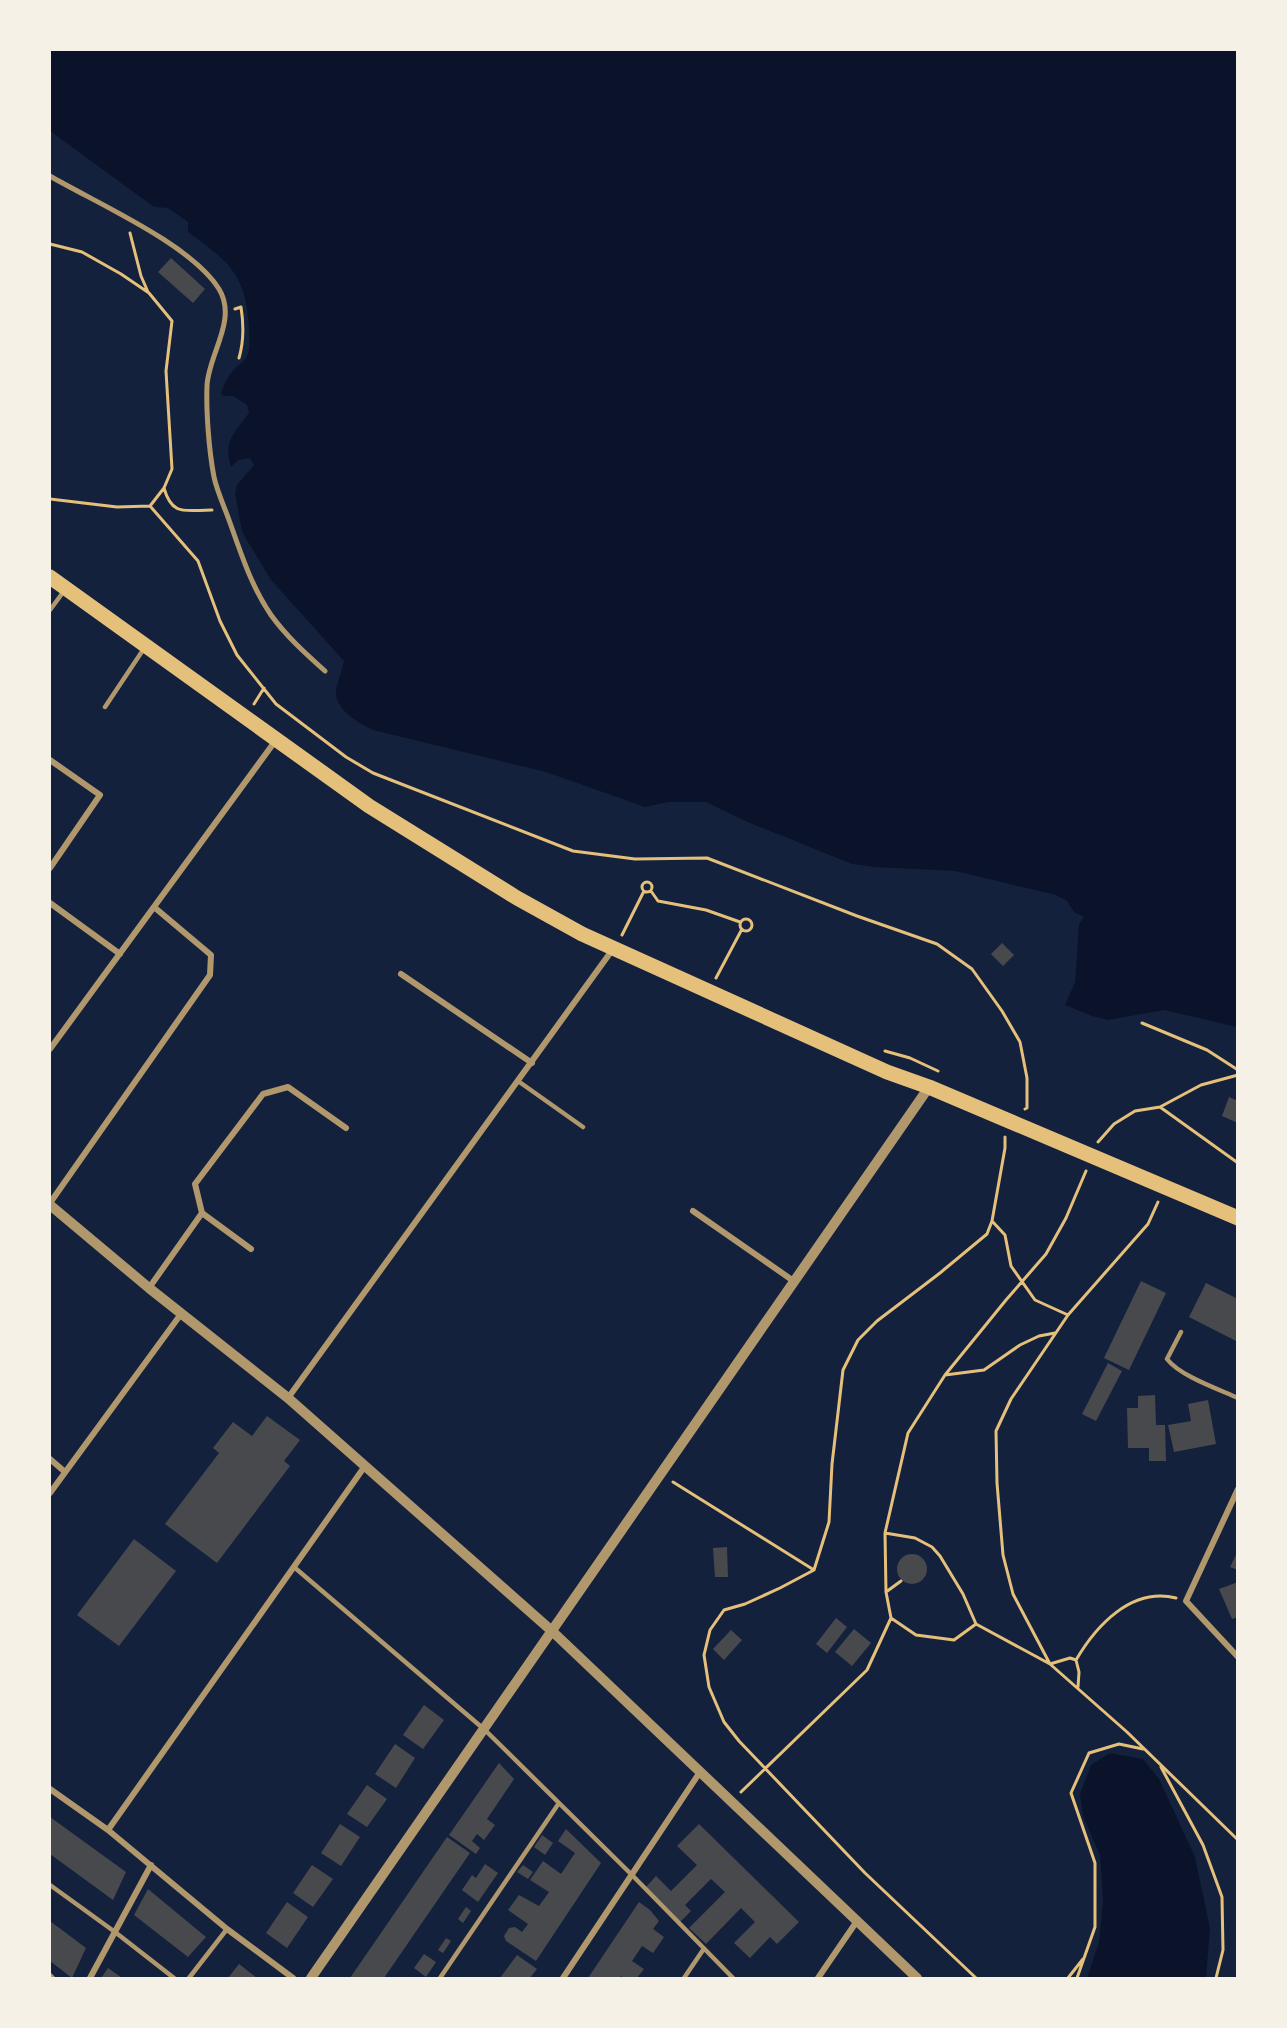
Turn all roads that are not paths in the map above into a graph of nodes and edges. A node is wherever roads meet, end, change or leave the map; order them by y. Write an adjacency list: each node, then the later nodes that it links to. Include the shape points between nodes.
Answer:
1 (50, 176): 6 (street, via 176,248 220,291 225,312 207,384 214,477 251,580 272,616)
2 (50, 577): 3 (main road)
3 (66, 589): 4 (lane); 5 (main road)
4 (50, 610)
5 (146, 646): 7 (lane); 8 (main road)
6 (325, 671)
7 (105, 707)
8 (276, 740): 12 (street); 13 (main road, via 389,819 517,898 582,934)
9 (50, 760): 10 (street, via 100,795)
10 (50, 867)
11 (50, 903): 14 (street)
12 (154, 907): 14 (street); 22 (street, via 211,955 210,975)
13 (617, 942): 17 (street); 19 (main road, via 887,1072)
14 (120, 954): 16 (street)
15 (401, 974): 17 (street)
16 (50, 1049)
17 (532, 1063): 18 (street)
18 (518, 1081): 20 (lane); 31 (street)
19 (929, 1087): 25 (main road); 27 (street)
20 (583, 1127)
21 (346, 1128): 24 (street, via 288,1086 263,1094 195,1184)
22 (50, 1204): 28 (street)
23 (693, 1211): 27 (street)
24 (202, 1213): 26 (street); 28 (street)
25 (1238, 1218)
26 (251, 1249)
27 (795, 1282): 39 (street)
28 (149, 1288): 29 (street)
29 (181, 1314): 31 (street); 35 (street)
30 (1181, 1332): 32 (lane, via 1167,1359 1170,1364)
31 (288, 1398): 34 (street)
32 (1238, 1398)
33 (50, 1459): 35 (street)
34 (365, 1466): 38 (street); 39 (street)
35 (65, 1472): 37 (street)
36 (1238, 1490): 40 (street, via 1186,1601)
37 (50, 1492)
38 (294, 1567): 41 (lane); 45 (street)
39 (553, 1632): 41 (street); 42 (street)
40 (1238, 1657)
41 (485, 1730): 44 (lane); 57 (street)
42 (700, 1773): 47 (street); 49 (street)
43 (50, 1789): 45 (street)
44 (559, 1803): 47 (lane); 58 (lane)
45 (108, 1830): 46 (street)
46 (151, 1865): 50 (street); 51 (street)
47 (632, 1875): 52 (lane); 59 (street)
48 (50, 1885): 51 (lane)
49 (857, 1920): 62 (street); 63 (street)
50 (227, 1929): 55 (lane); 56 (street)
51 (115, 1932): 53 (street); 54 (lane)
52 (704, 1950): 60 (lane); 61 (lane)
53 (90, 1978)
54 (174, 1978)
55 (189, 1978)
56 (293, 1978)
57 (311, 1978)
58 (440, 1978)
59 (563, 1978)
60 (684, 1978)
61 (733, 1978)
62 (818, 1978)
63 (917, 1978)

